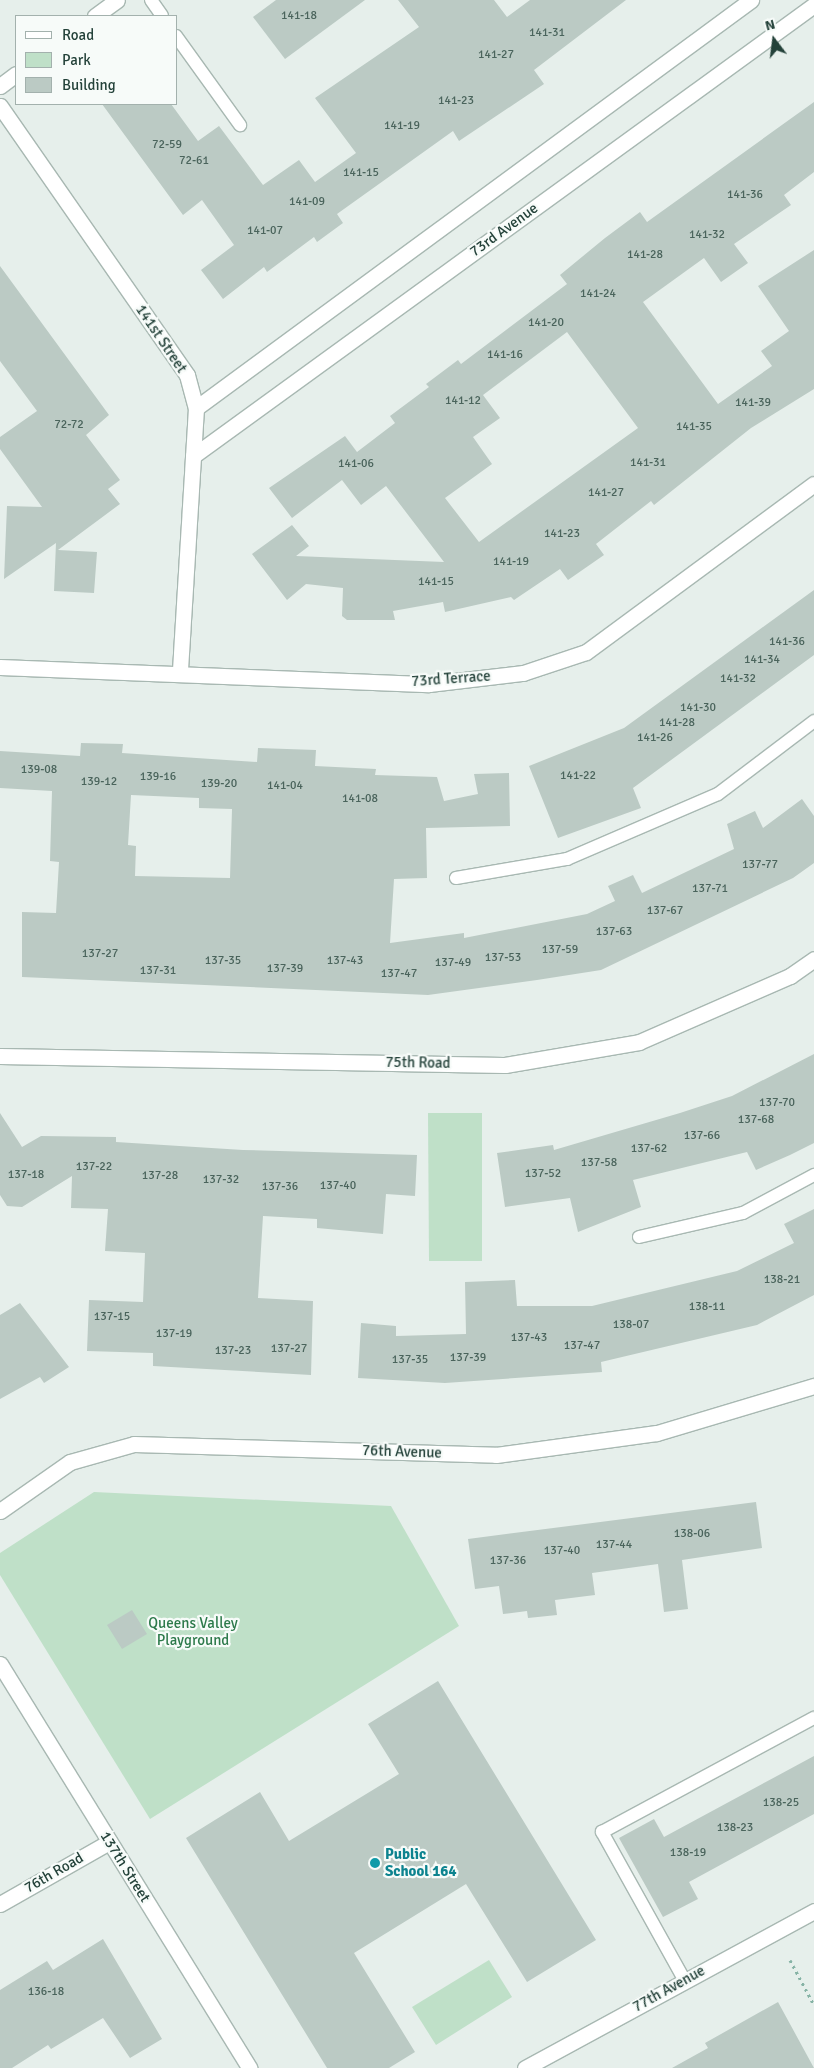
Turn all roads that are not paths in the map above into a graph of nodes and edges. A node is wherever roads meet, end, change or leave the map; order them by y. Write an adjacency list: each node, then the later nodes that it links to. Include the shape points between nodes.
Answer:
1 (117, 0): 5 (street)
2 (151, 0): 6 (lane)
3 (751, 0): 12 (street)
4 (814, 5): 13 (street, 73rd Avenue)
5 (96, 15)
6 (161, 15)
7 (178, 39): 11 (lane)
8 (15, 75): 9 (street)
9 (0, 86)
10 (0, 106): 12 (street, 141st Street, via 187,375)
11 (240, 125)
12 (196, 408): 13 (street, 141st Street)
13 (193, 456): 16 (street, 141st Street)
14 (814, 484): 16 (street, 73rd Terrace, via 586,652 523,673 429,684)
15 (0, 667): 16 (street, 73rd Terrace)
16 (180, 672)
17 (814, 721): 18 (lane, via 718,794 567,859)
18 (456, 878)
19 (814, 959): 20 (street, 75th Road, via 790,976 639,1042 504,1065)
20 (0, 1056)
21 (814, 1176): 22 (lane, via 743,1213)
22 (638, 1237)
23 (814, 1386): 24 (street, 76th Avenue, via 657,1433 496,1455 134,1444 70,1462)
24 (0, 1511)
25 (0, 1664): 27 (street, 137th Street)
26 (814, 1718): 30 (lane, via 602,1832)
27 (109, 1842): 28 (street, 76th Road); 31 (street, 137th Street)
28 (0, 1904)
29 (814, 1911): 30 (street, 77th Avenue)
30 (685, 1981): 32 (street, 77th Avenue)
31 (250, 2068)
32 (525, 2068)

